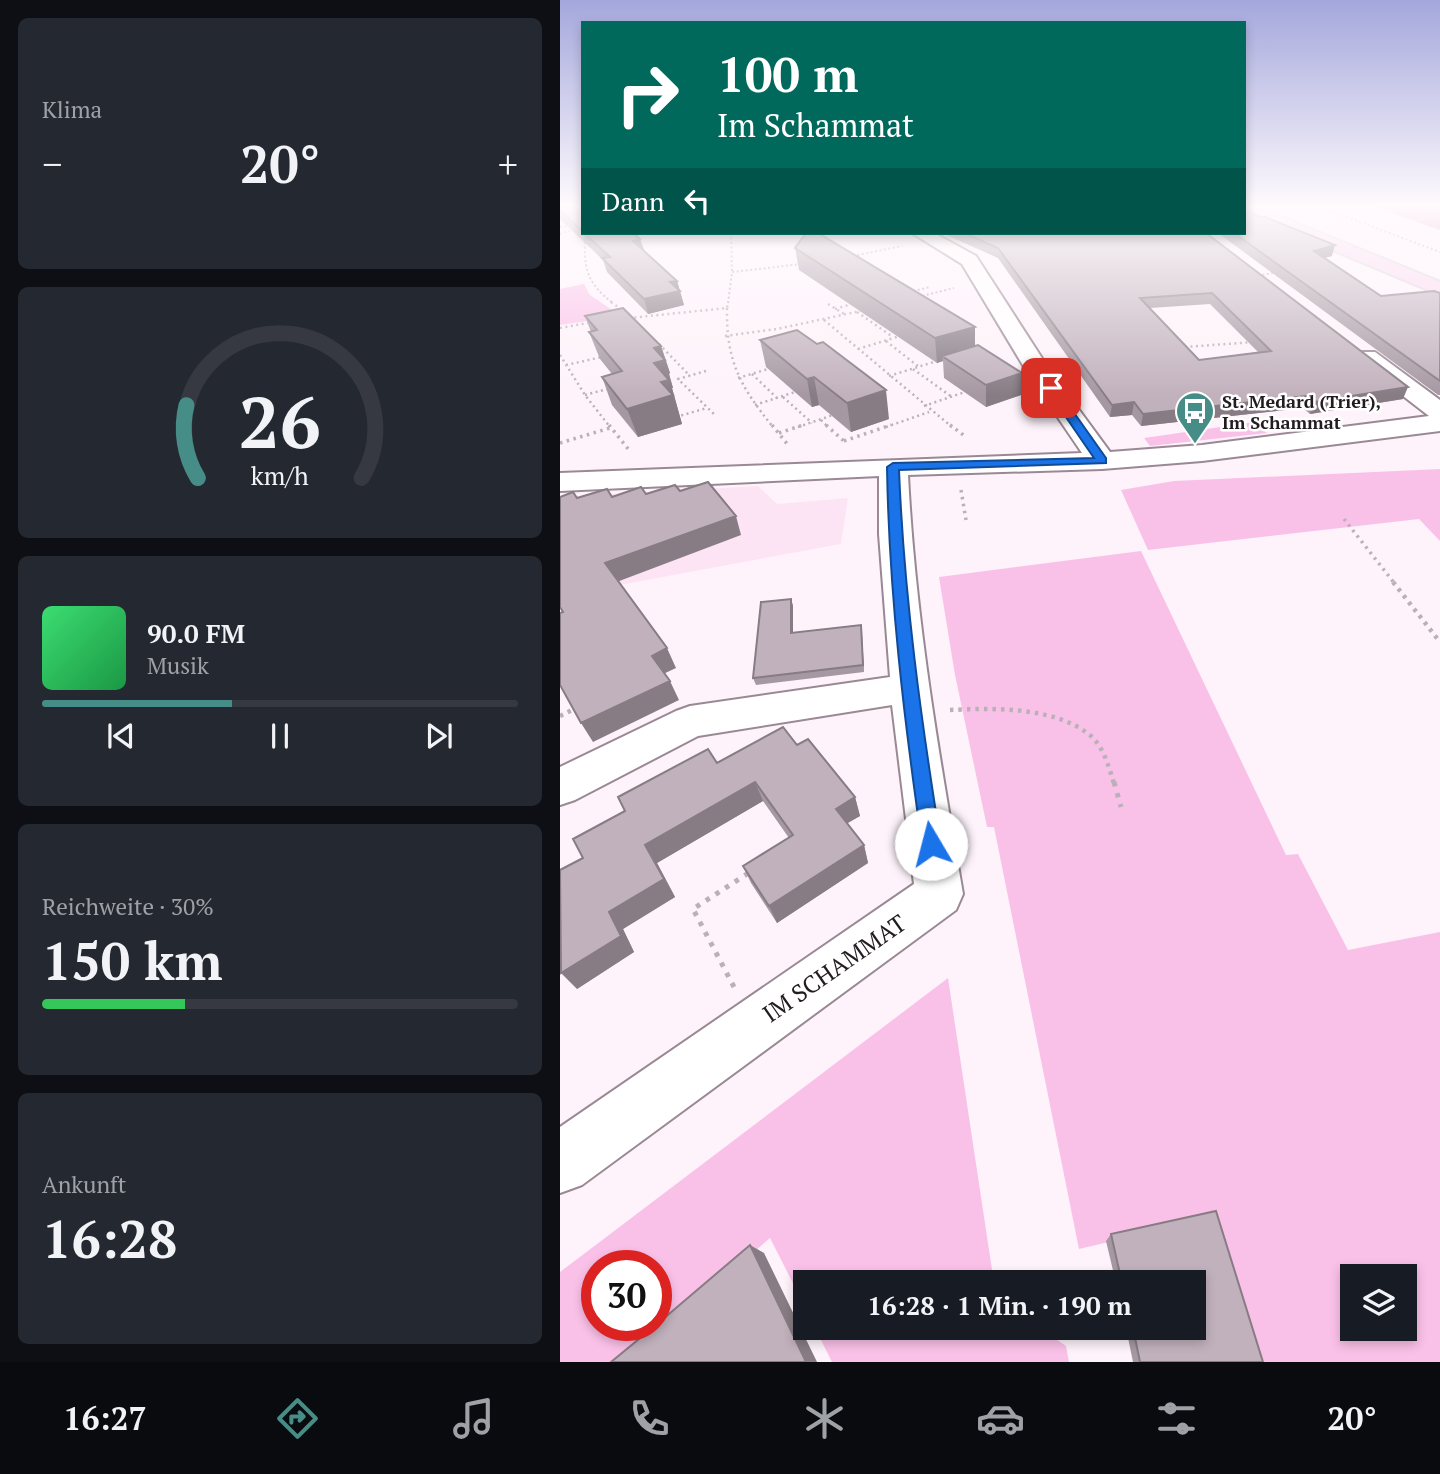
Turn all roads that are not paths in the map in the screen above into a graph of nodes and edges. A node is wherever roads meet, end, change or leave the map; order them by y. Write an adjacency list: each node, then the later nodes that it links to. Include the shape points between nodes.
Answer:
1 (975, 270): 9 (street)
2 (1394, 270): 5 (main road)
3 (1421, 270): 4 (main road)
4 (1440, 277)
5 (1440, 289)
6 (1348, 344): 7 (street)
7 (1440, 412)
8 (1440, 423): 9 (street)
9 (1102, 461): 10 (street)
10 (893, 467): 11 (street); 12 (street, IM SCHAMMAT)
11 (560, 482)
12 (911, 704): 13 (street, via 690,722); 14 (street, IM SCHAMMAT, via 939,894)
13 (560, 787)
14 (560, 1163)

